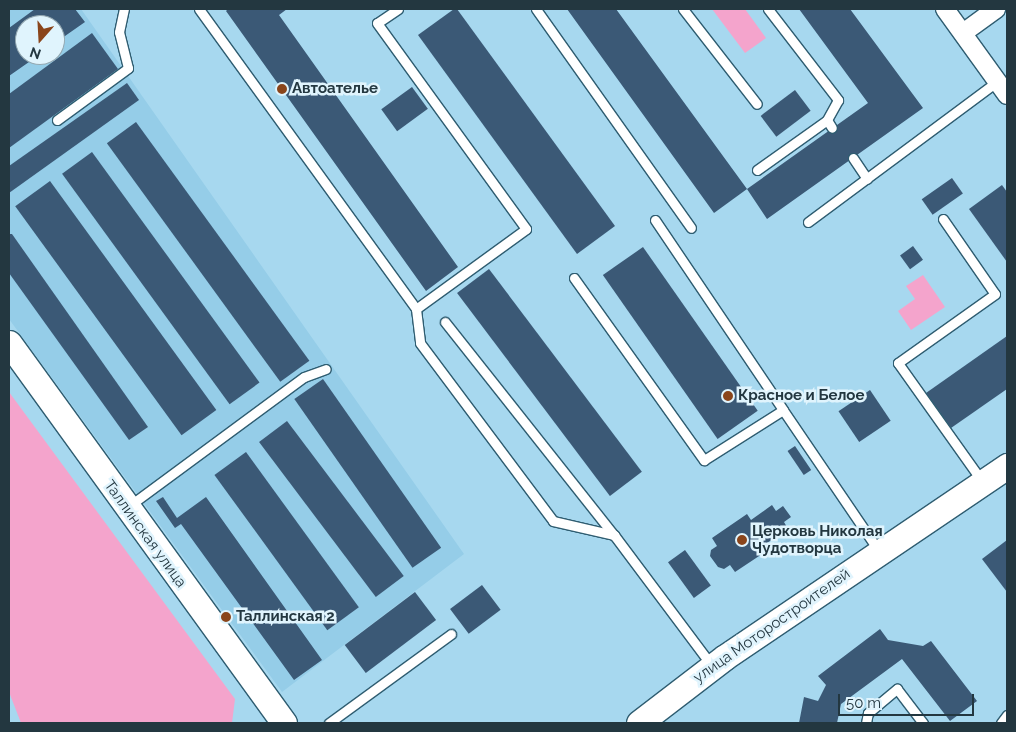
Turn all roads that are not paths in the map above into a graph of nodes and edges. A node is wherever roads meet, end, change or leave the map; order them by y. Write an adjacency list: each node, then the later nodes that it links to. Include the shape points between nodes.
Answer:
1 (124, 9): 12 (lane, via 119,32 128,68)
2 (199, 9): 23 (lane)
3 (398, 9): 23 (lane, via 377,23 526,229)
4 (536, 9): 21 (lane)
5 (683, 9): 11 (lane)
6 (768, 9): 13 (lane, via 838,100)
7 (945, 9): 9 (street)
8 (996, 9): 9 (street)
9 (963, 33): 10 (street)
10 (1002, 88): 17 (lane)
11 (757, 104)
12 (58, 120)
13 (827, 120): 14 (lane); 16 (lane)
14 (832, 128)
15 (853, 158): 17 (lane)
16 (757, 170)
17 (867, 179): 20 (lane)
18 (656, 220): 27 (lane)
19 (943, 220): 29 (lane, via 995,294 898,363)
20 (808, 222)
21 (691, 228)
22 (574, 278): 27 (lane, via 704,460)
23 (416, 309): 31 (lane, via 420,343 553,522)
24 (445, 322): 31 (lane)
25 (9, 343): 30 (street, Таллинская улица)
26 (326, 369): 30 (lane, via 304,377)
27 (783, 410): 32 (lane)
28 (1007, 466): 29 (street, улица Моторостроителей)
29 (982, 481): 32 (street, улица Моторостроителей)
30 (126, 507): 36 (street, Таллинская улица)
31 (614, 536): 34 (lane)
32 (879, 553): 34 (street, улица Моторостроителей)
33 (451, 634): 37 (lane)
34 (712, 666): 38 (street, улица Моторостроителей)
35 (1007, 715): 41 (lane)
36 (284, 723)
37 (330, 723)
38 (641, 723)
39 (866, 723): 40 (lane, via 868,713 897,690)
40 (923, 723)
41 (1001, 723)

